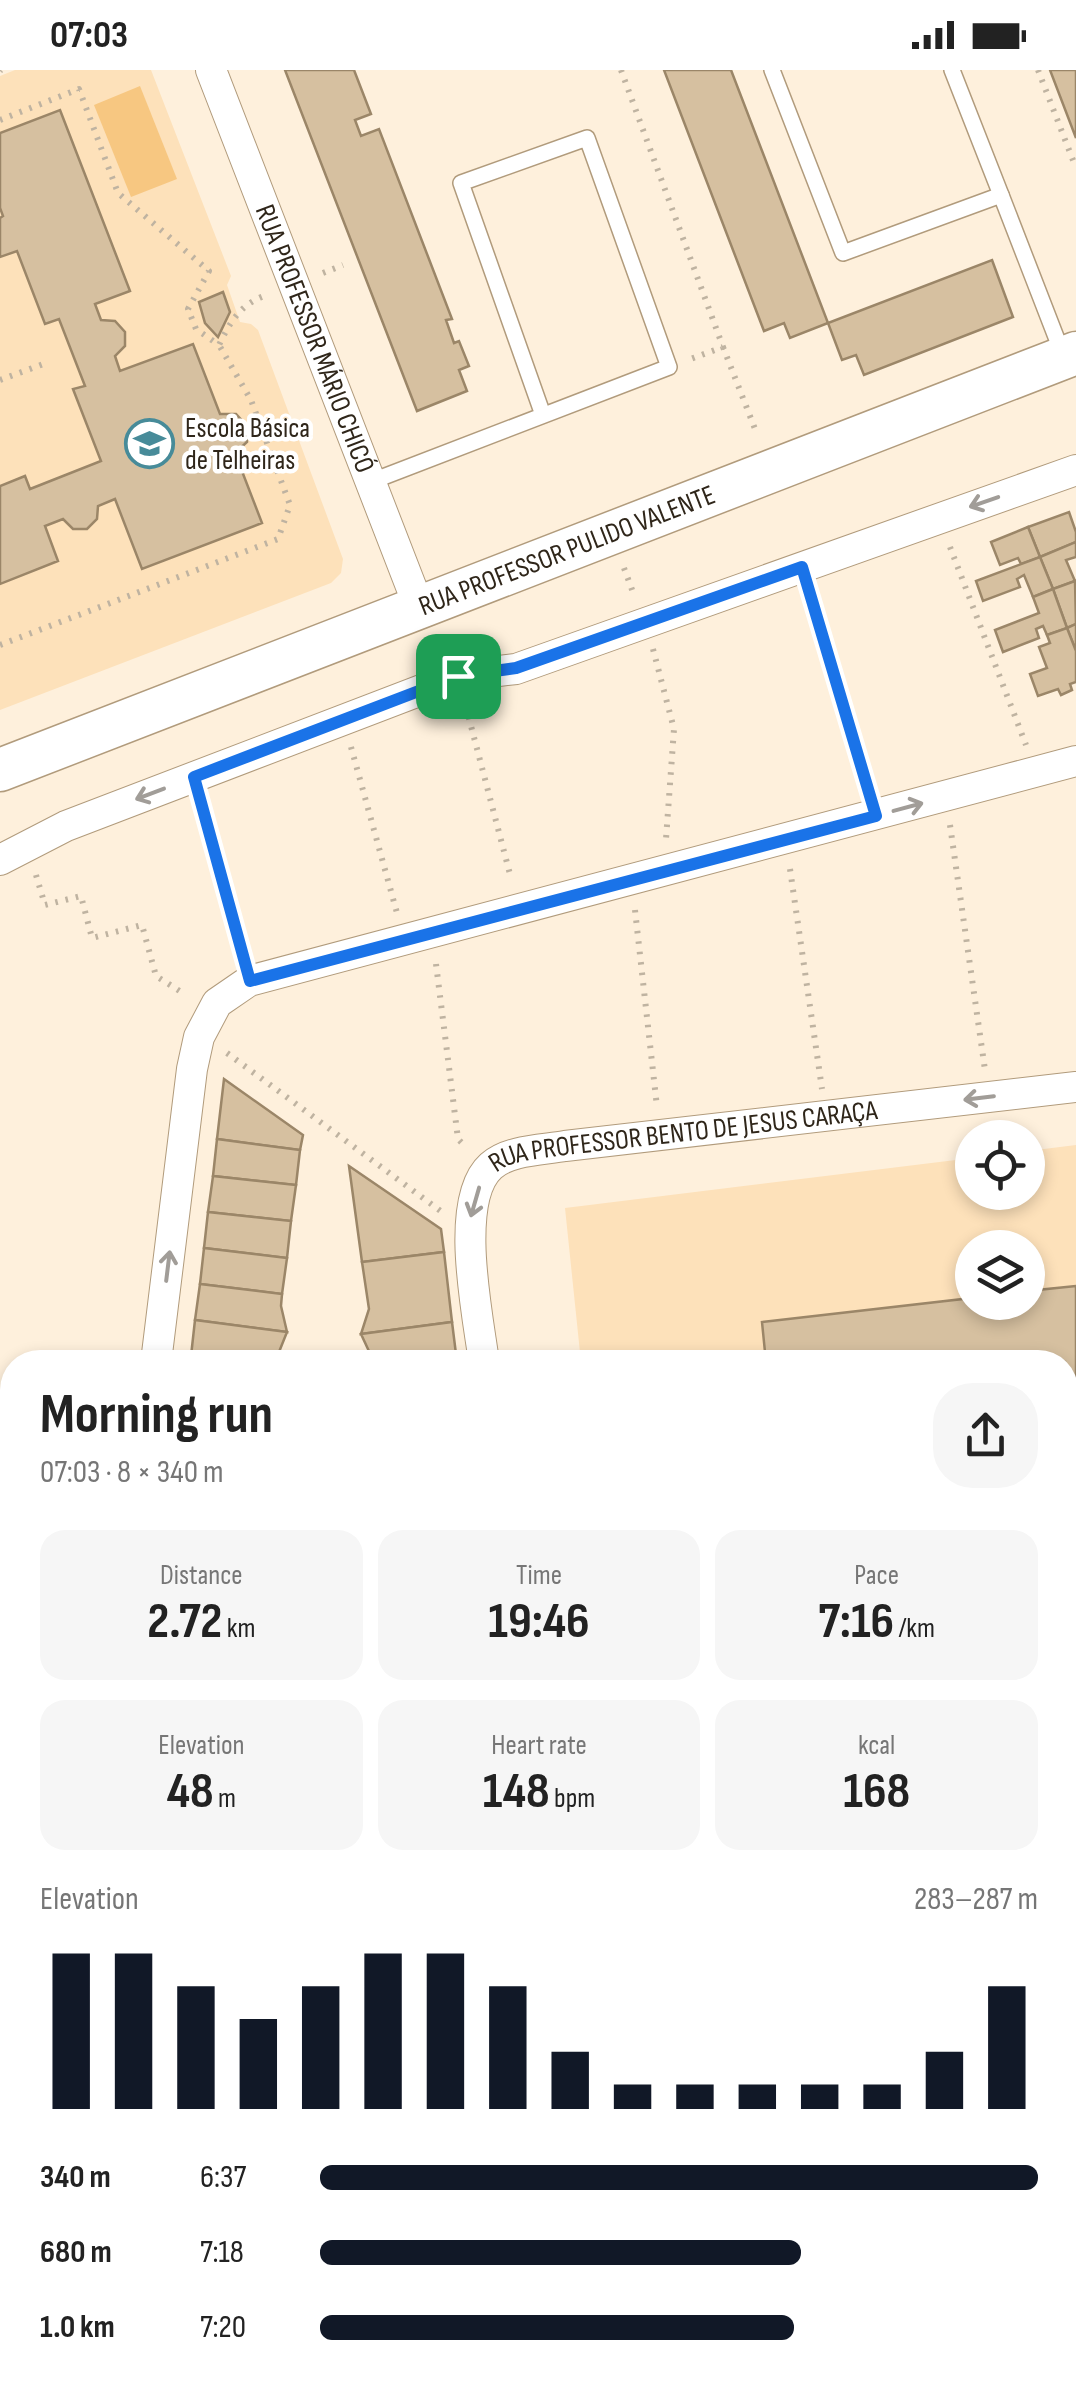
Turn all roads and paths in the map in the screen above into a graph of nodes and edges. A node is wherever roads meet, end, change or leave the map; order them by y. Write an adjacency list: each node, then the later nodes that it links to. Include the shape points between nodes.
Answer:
1 (212, 70): 19 (street, RUA PROFESSOR MÁRIO CHICÓ)
2 (622, 70): 11 (path)
3 (772, 70): 8 (lane, via 843,253)
4 (952, 70): 8 (lane)
5 (1038, 70): 7 (path)
6 (0, 120): 10 (path, via 79,89 118,193 209,271 188,310 196,329)
7 (1076, 168)
8 (1001, 196): 12 (lane)
9 (232, 318): 10 (path)
10 (219, 345): 24 (path, via 251,400 290,505 278,539)
11 (724, 347): 14 (path); 17 (path)
12 (1070, 356): 22 (main road, RUA PROFESSOR PULIDO VALENTE)
13 (46, 363): 15 (path)
14 (668, 368): 16 (lane); 16 (lane, via 587,138 460,183)
15 (0, 380)
16 (543, 416): 19 (lane)
17 (757, 434)
18 (1076, 470): 20 (street, one-way to 20)
19 (370, 482): 22 (street, RUA PROFESSOR MÁRIO CHICÓ)
20 (939, 518): 21 (street); 29 (path)
21 (802, 567): 23 (street); 31 (path)
22 (419, 607): 28 (main road, RUA PROFESSOR PULIDO VALENTE)
23 (646, 625): 25 (street, via 516,668); 35 (path, via 674,729)
24 (0, 645)
25 (458, 676): 26 (street); 37 (path)
26 (344, 718): 30 (street); 38 (path)
27 (1076, 762): 29 (street)
28 (0, 770)
29 (1036, 772): 31 (street, one-way to 29)
30 (194, 777): 33 (street, one-way to 33, via 66,826); 40 (path)
31 (876, 816): 35 (street)
32 (949, 820): 41 (path)
33 (0, 860)
34 (789, 862): 43 (path)
35 (664, 870): 37 (street)
36 (634, 904): 44 (path)
37 (519, 908): 38 (street)
38 (404, 938): 40 (street)
39 (436, 956): 45 (path, via 458,1139)
40 (250, 981): 46 (street, one-way to 40, via 199,1037 217,1003)
41 (986, 1076)
42 (1076, 1087): 47 (street, RUA PROFESSOR BENTO DE JESUS CARAÇA, one-way to 47, via 516,1154 493,1163 469,1224)
43 (823, 1095)
44 (658, 1114)
45 (473, 1156)
46 (157, 1350)
47 (482, 1350)

